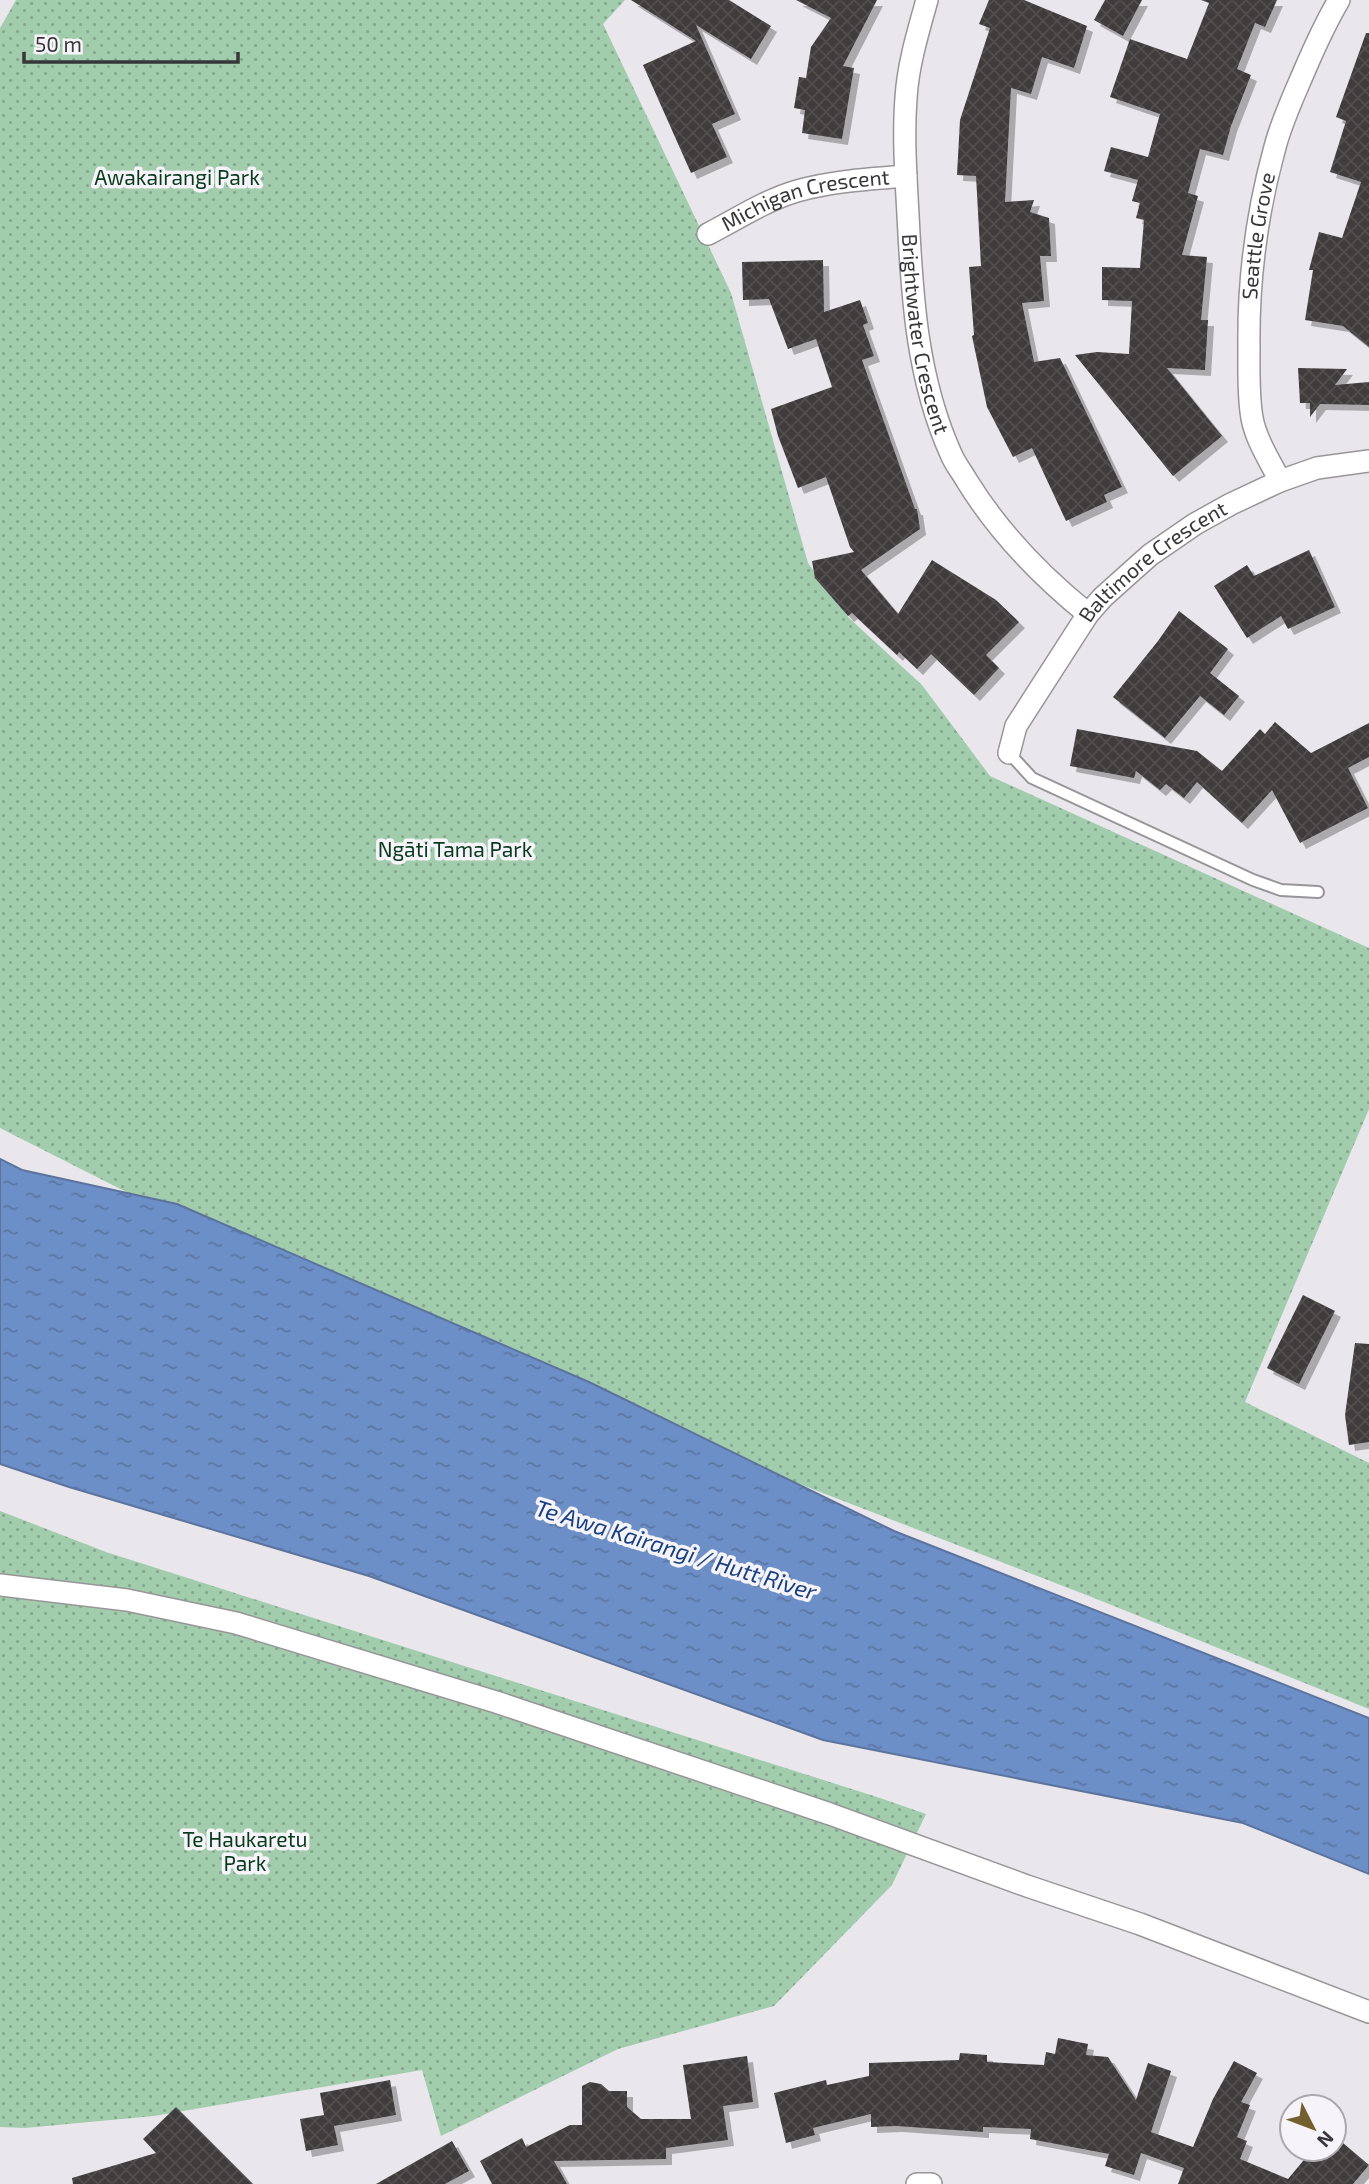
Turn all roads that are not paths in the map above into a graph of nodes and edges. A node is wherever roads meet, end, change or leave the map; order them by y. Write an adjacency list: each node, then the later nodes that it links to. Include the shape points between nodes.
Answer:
1 (927, 0): 3 (street, Brightwater Crescent, via 906,98)
2 (1339, 0): 6 (street, Seattle Grove, via 1275,145 1255,247 1249,394 1259,440)
3 (906, 176): 4 (street, Michigan Crescent, via 796,191); 7 (street, Brightwater Crescent, via 912,300 921,356 952,456 995,524)
4 (708, 234)
5 (1369, 461): 6 (street, Baltimore Crescent, via 1317,468)
6 (1280, 481): 7 (street, Baltimore Crescent, via 1195,524 1150,555)
7 (1088, 614): 8 (street, Baltimore Crescent, via 1016,726)
8 (1009, 753): 9 (lane, via 1032,778 1253,880 1281,890)
9 (1318, 892)
10 (0, 1585): 11 (street, via 127,1600 236,1623 483,1698 830,1814 1140,1924)
11 (1369, 2012)
12 (917, 2184): 13 (street)
13 (931, 2184)

